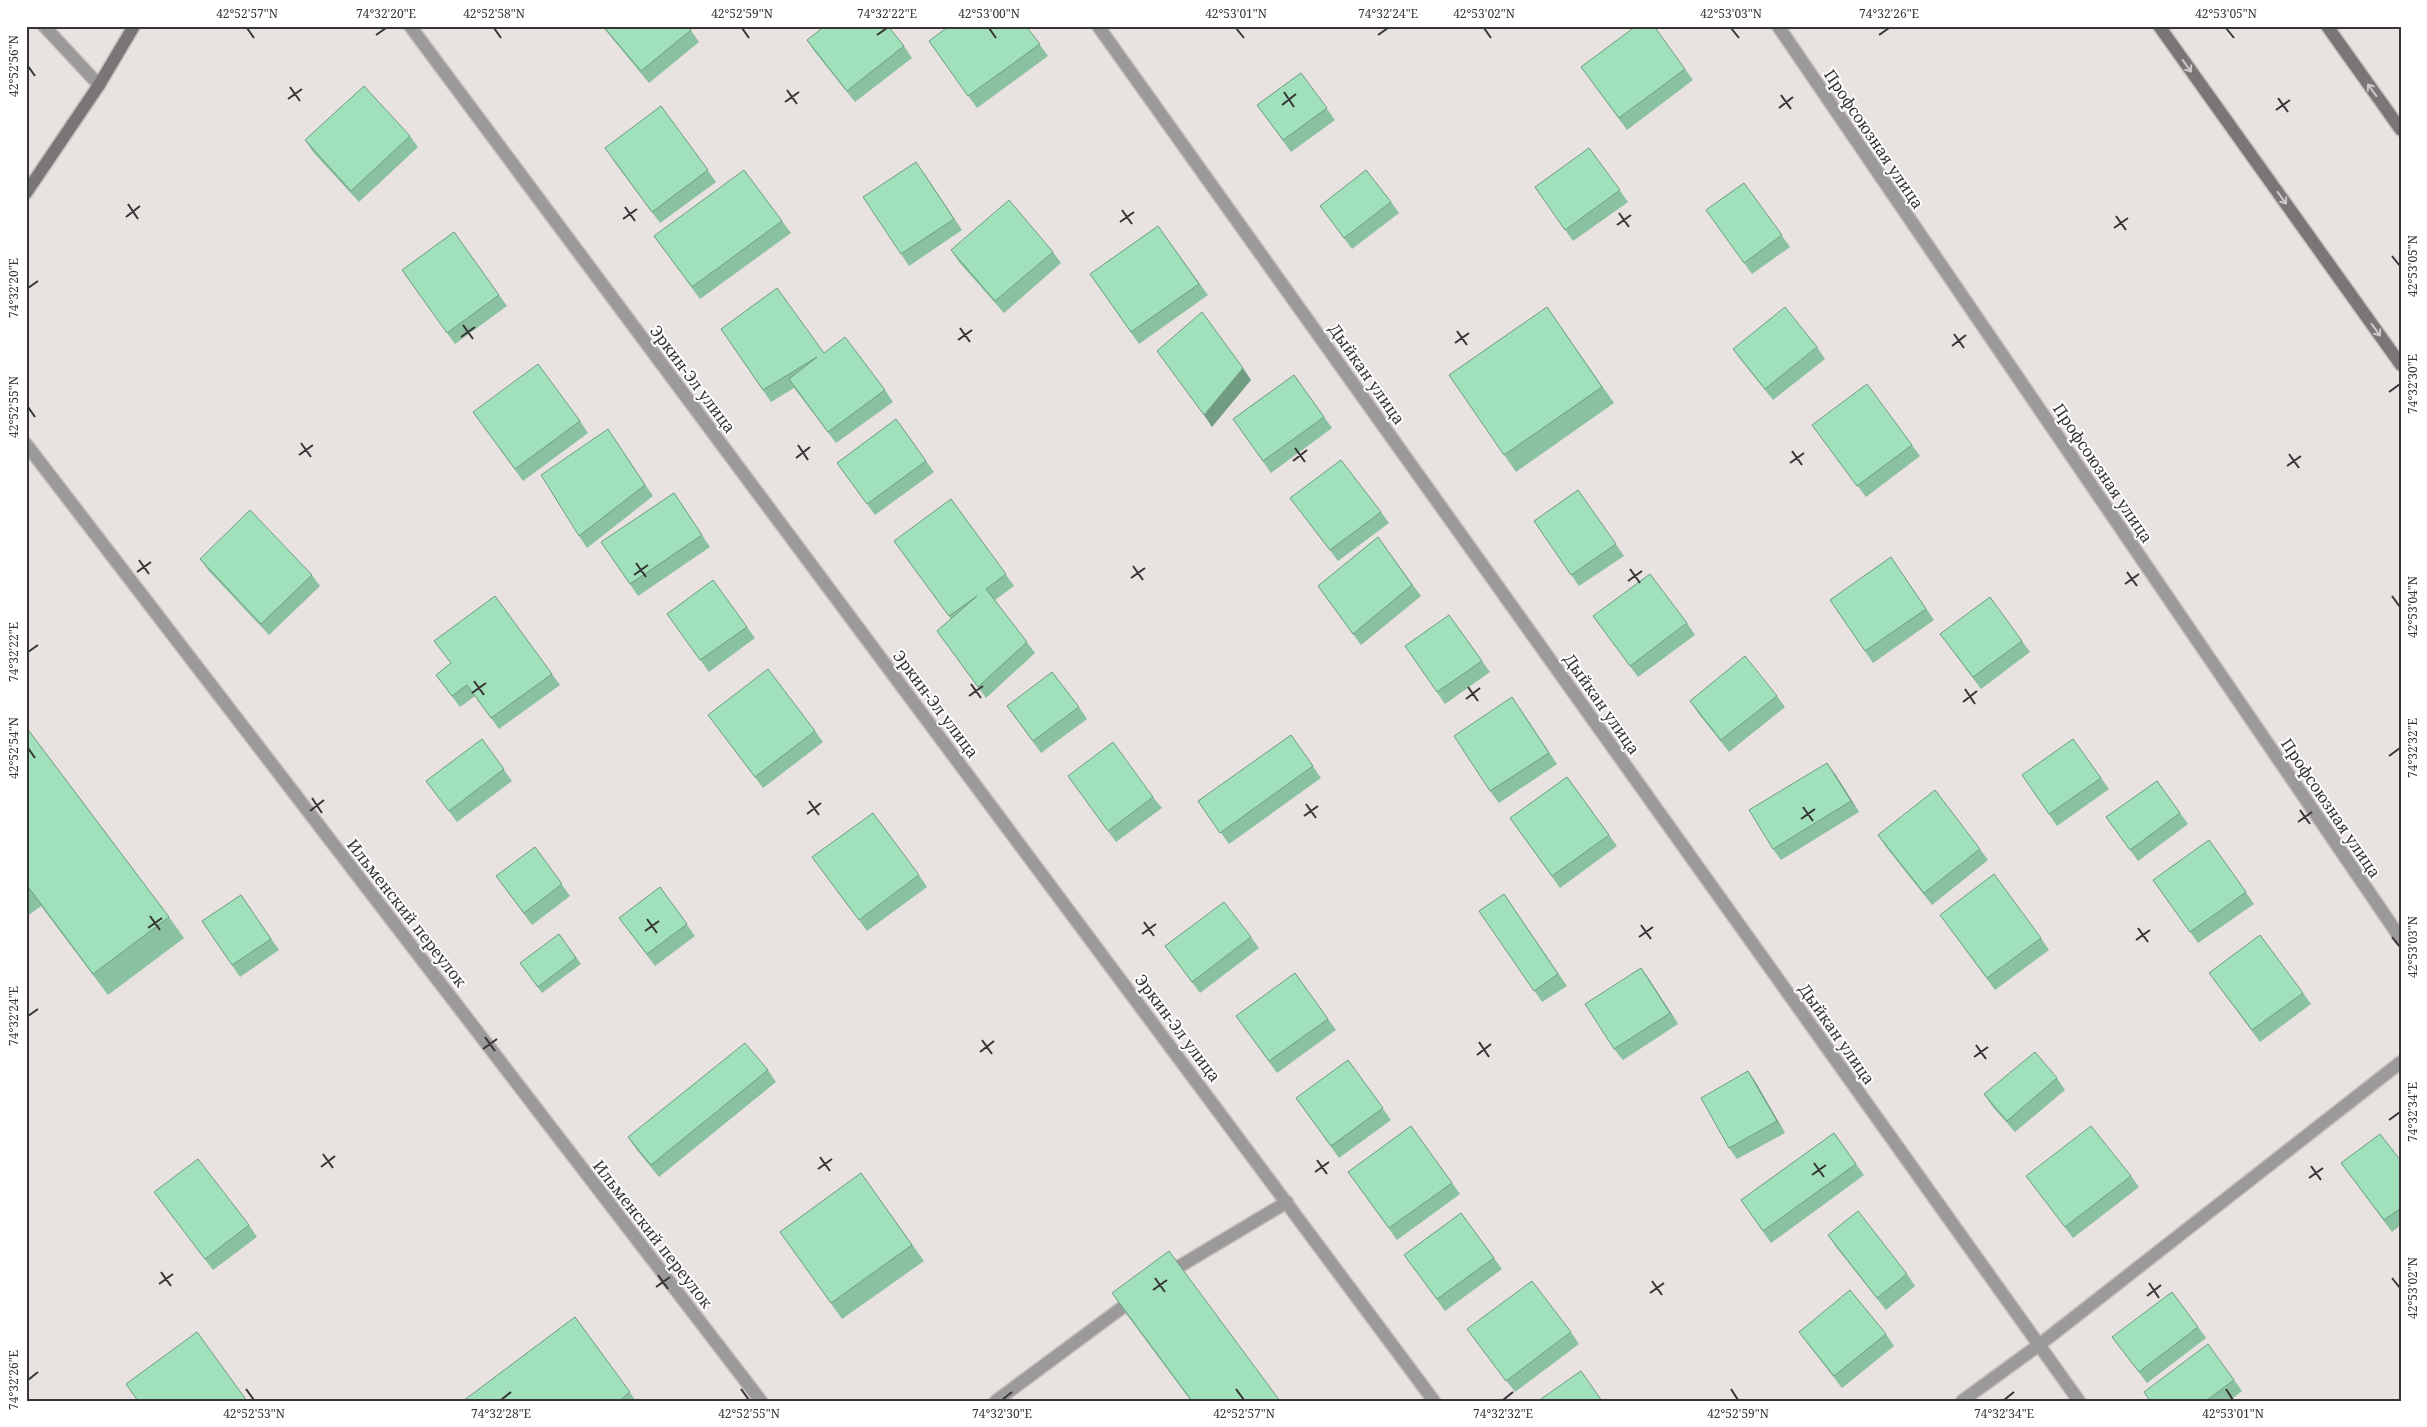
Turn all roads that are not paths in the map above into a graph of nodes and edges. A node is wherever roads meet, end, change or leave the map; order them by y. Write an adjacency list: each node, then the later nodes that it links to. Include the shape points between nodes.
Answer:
1 (44, 26): 8 (street)
2 (134, 26): 8 (street)
3 (410, 26): 15 (street, Эркин-Эл улица)
4 (1098, 26): 16 (street, Дыйкан улица)
5 (1778, 26): 13 (street, Профсоюзная улица)
6 (2159, 26): 11 (street, one-way to 11)
7 (2327, 26): 9 (street, one-way to 7)
8 (99, 85): 10 (street)
9 (2401, 130)
10 (26, 193)
11 (2401, 364)
12 (26, 444): 17 (street, Ильменский переулок)
13 (2401, 939)
14 (2401, 1062): 16 (street)
15 (1287, 1202): 18 (street, via 1152,1285); 19 (street, Эркин-Эл улица)
16 (2039, 1345): 20 (street); 21 (street, Дыйкан улица)
17 (761, 1401)
18 (996, 1401)
19 (1434, 1401)
20 (1962, 1401)
21 (2079, 1401)

